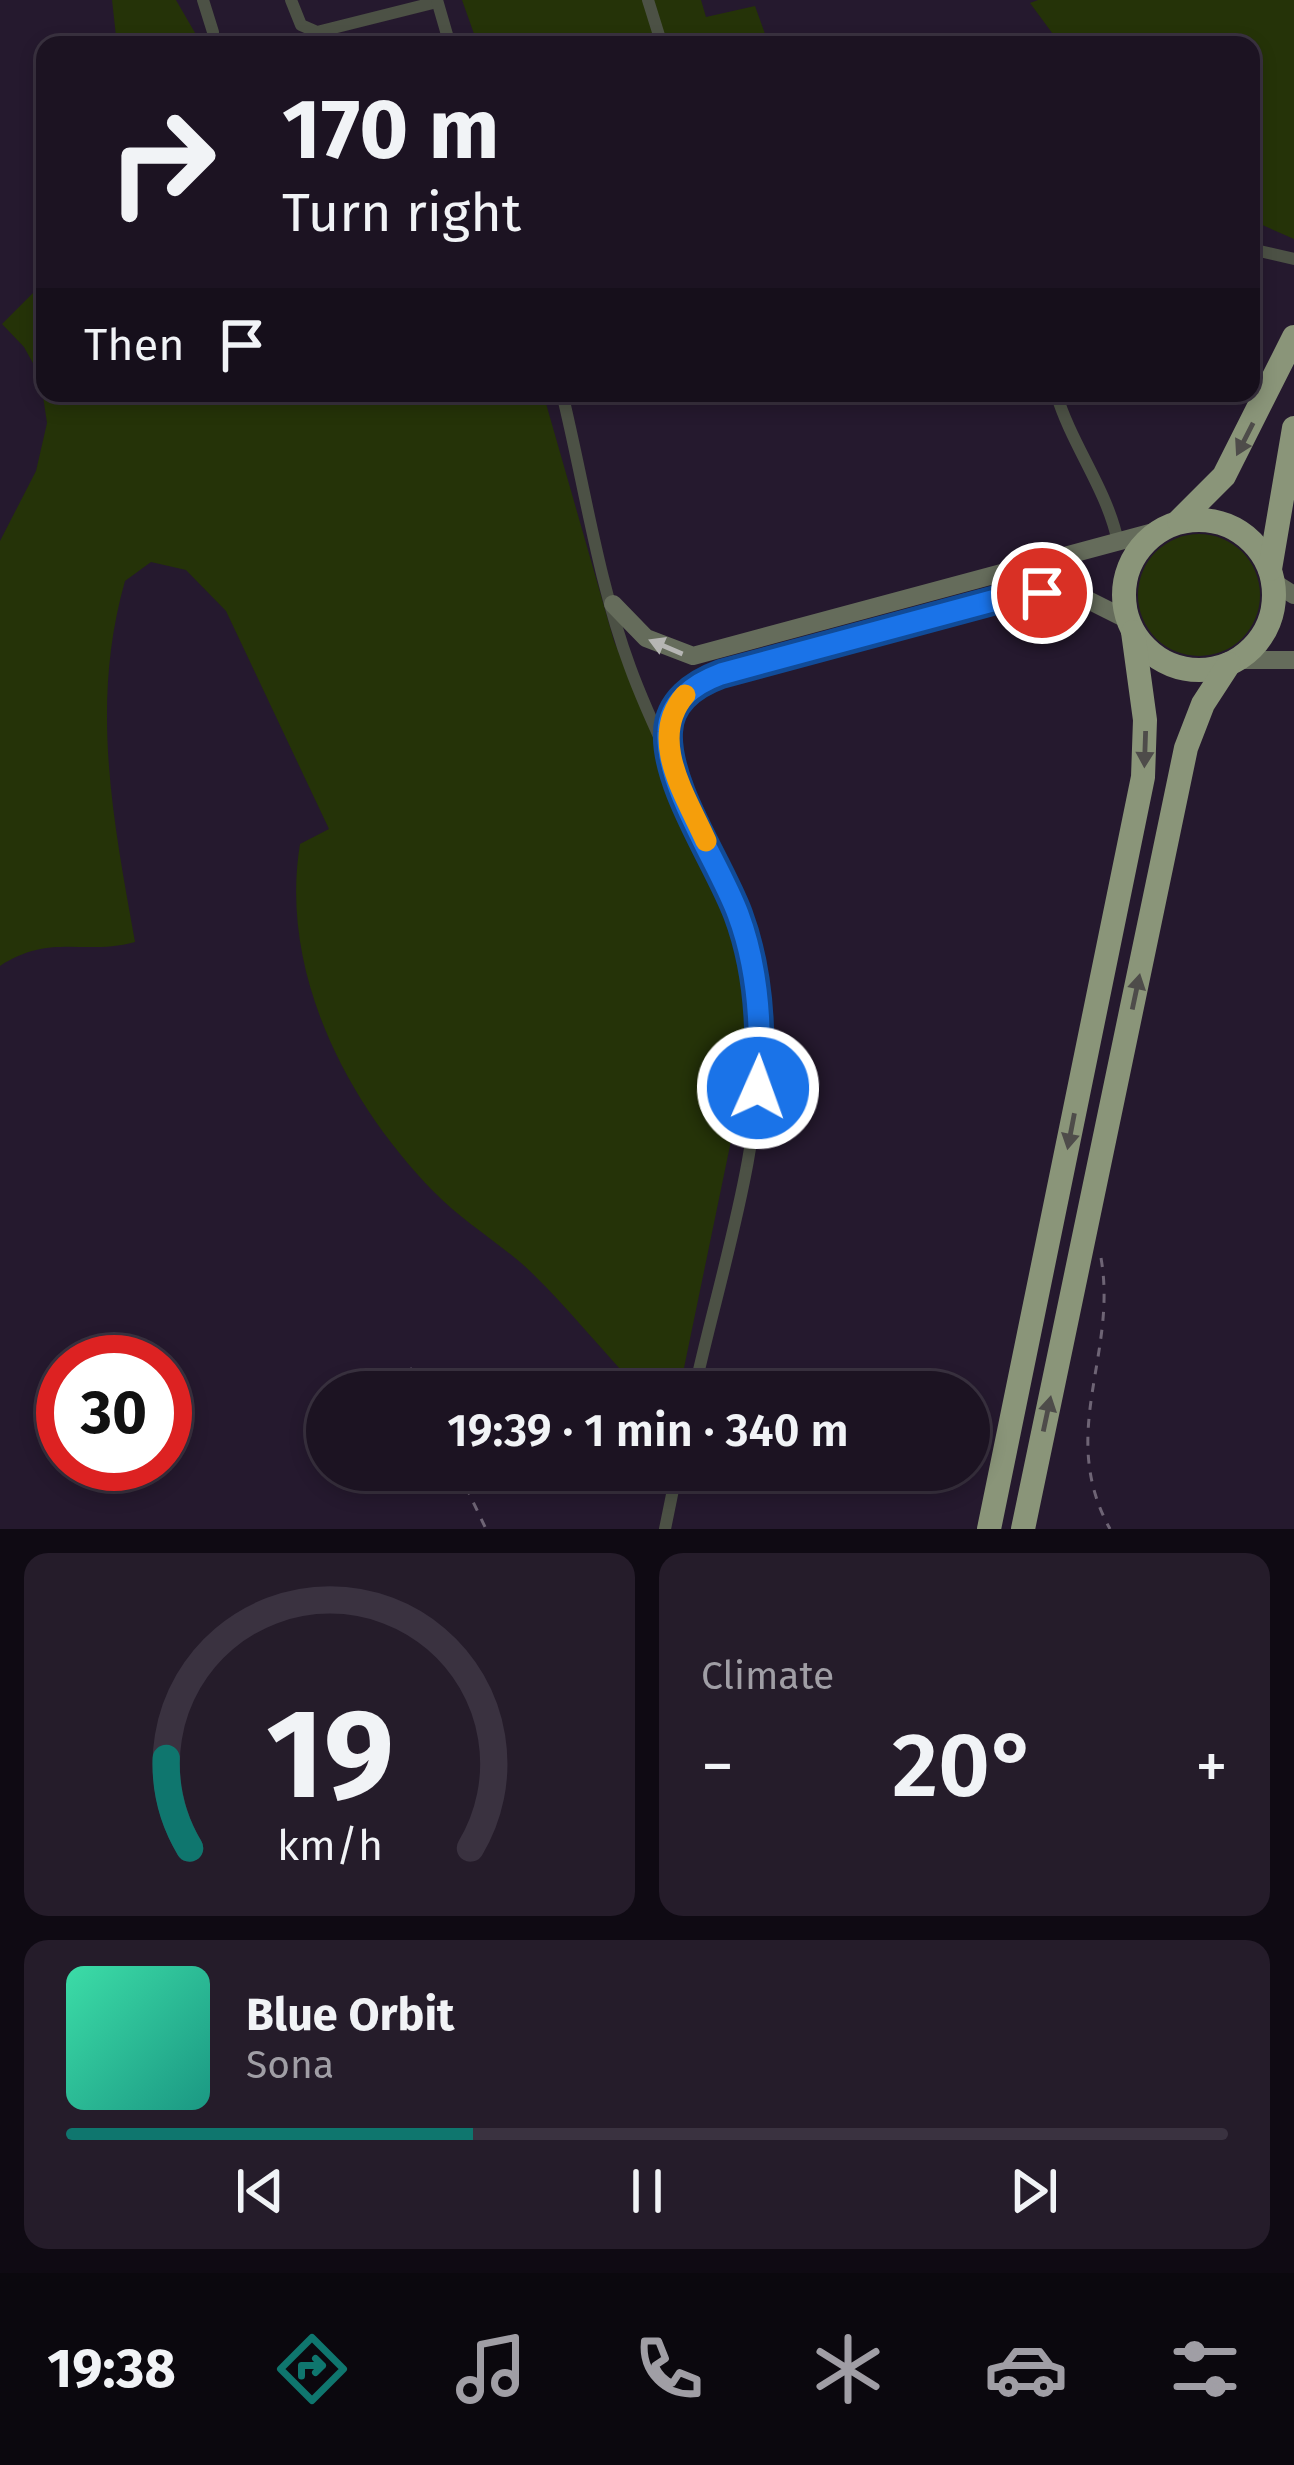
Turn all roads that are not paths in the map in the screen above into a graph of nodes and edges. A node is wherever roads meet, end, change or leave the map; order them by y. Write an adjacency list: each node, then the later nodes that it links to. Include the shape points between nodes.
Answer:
1 (203, 0): 6 (street)
2 (291, 0): 5 (street, via 306,28)
3 (648, 0): 9 (street)
4 (437, 1): 5 (street); 8 (street)
5 (338, 28): 7 (street)
6 (213, 32)
7 (341, 36)
8 (447, 36)
9 (659, 36)
10 (1260, 251): 11 (street)
11 (1294, 259)
12 (1294, 337): 16 (highway, one-way to 16, via 1224,476)
13 (564, 402): 19 (street)
14 (1059, 402): 17 (street, via 1112,510)
15 (1294, 428): 18 (highway)
16 (1167, 527): 17 (main road); 18 (highway, via 1199,520 1237,530); 20 (highway, via 1141,546 1128,569)
17 (1118, 542): 19 (main road, one-way to 19, via 693,656 646,638)
18 (1279, 582): 22 (highway, via 1257,644)
19 (613, 604): 23 (street, via 629,665)
20 (1131, 626): 22 (highway, via 1173,666); 23 (main road, via 1088,600 1028,593 721,674 688,692 672,713); 27 (highway, one-way to 27, via 1145,720 1143,777)
21 (1294, 660): 22 (main road)
22 (1233, 662): 28 (highway, one-way to 22, via 1186,748 1203,704)
23 (676, 773): 24 (street, via 739,915 760,1027 754,1118)
24 (699, 1371)
25 (672, 1491): 26 (street)
26 (664, 1529)
27 (989, 1529)
28 (1023, 1529)

